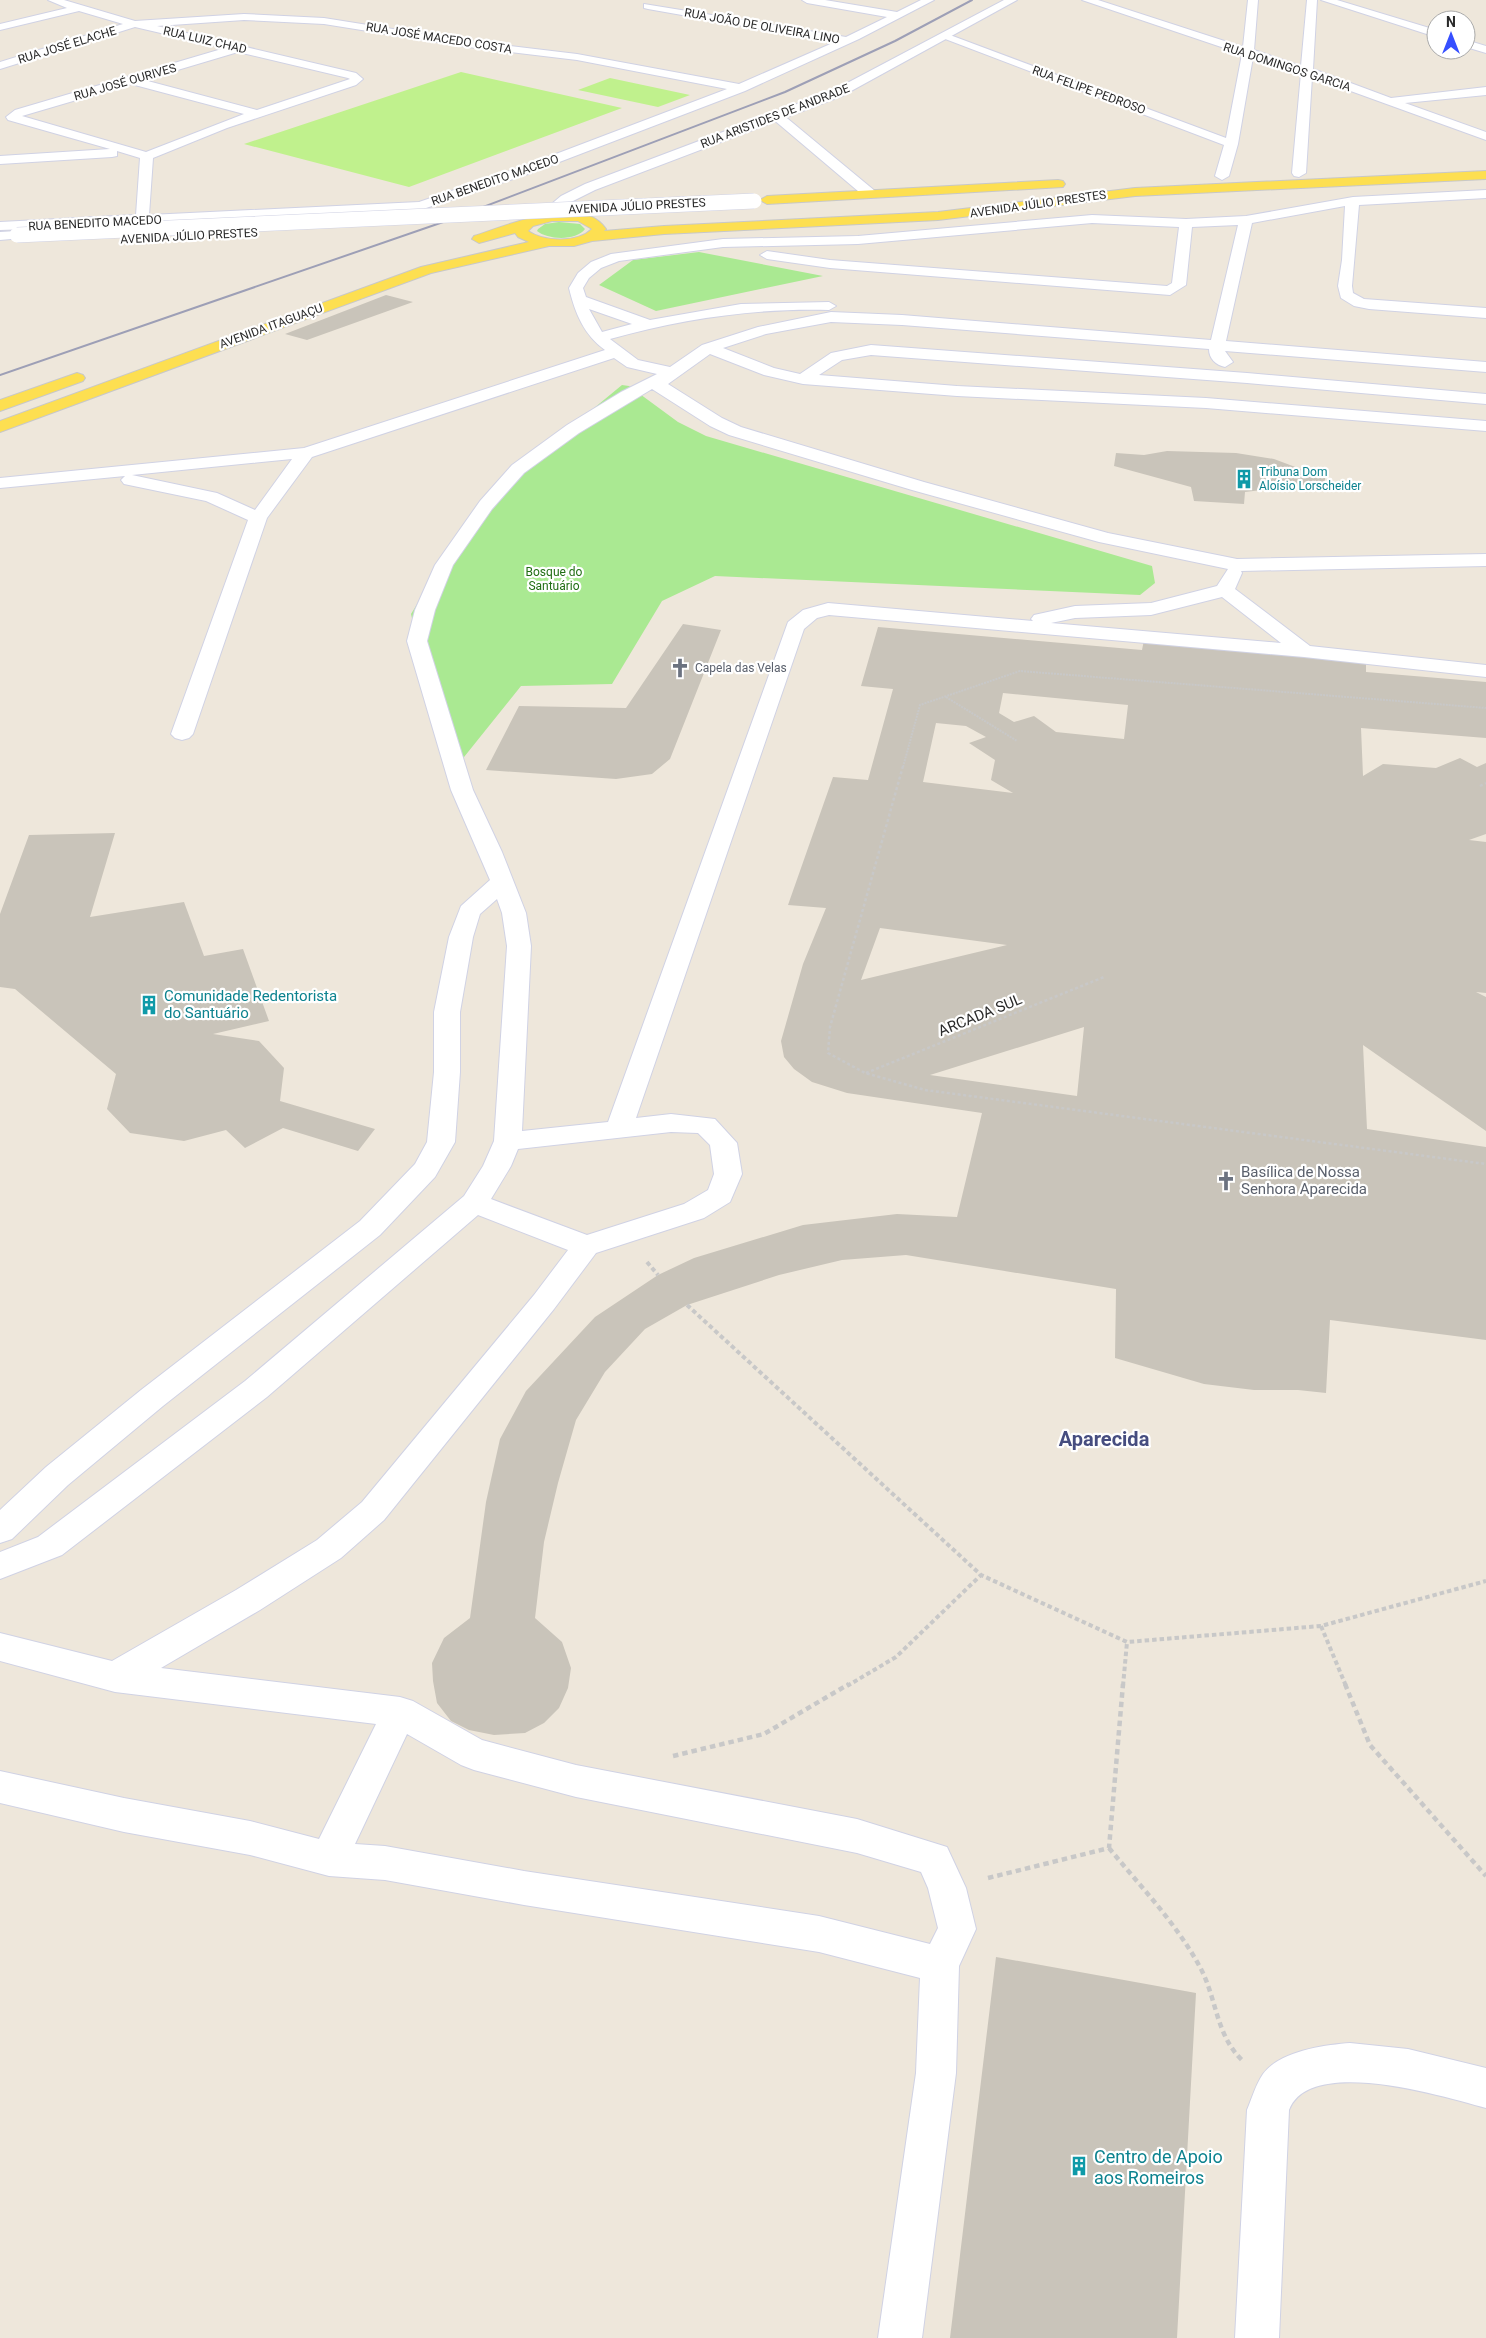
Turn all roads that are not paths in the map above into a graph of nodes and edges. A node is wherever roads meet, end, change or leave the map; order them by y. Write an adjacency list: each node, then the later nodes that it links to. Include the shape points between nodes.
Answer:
1 (53, 0): 10 (street, RUA LUIZ CHAD)
2 (807, 0): 11 (street)
3 (930, 0): 11 (street, RUA BENEDITO MACEDO)
4 (1012, 0): 15 (street, RUA ARISTIDES DE ANDRADE)
5 (1087, 0): 18 (street, RUA DOMINGOS GARCIA)
6 (1253, 0): 18 (street)
7 (1312, 0): 20 (street)
8 (1326, 0): 14 (street)
9 (648, 6): 16 (street, RUA JOÃO DE OLIVEIRA LINO)
10 (82, 7): 12 (street, RUA LUIZ CHAD); 13 (street)
11 (899, 16): 16 (street, RUA BENEDITO MACEDO)
12 (135, 24): 17 (street, RUA LUIZ CHAD); 19 (street, RUA JOSÉ ELACHE); 22 (street, RUA JOSÉ MACEDO COSTA, via 244,17 324,21 577,57)
13 (0, 27)
14 (1426, 31)
15 (946, 37): 26 (street, RUA ARISTIDES DE ANDRADE, via 838,94); 28 (street, RUA FELIPE PEDROSO)
16 (847, 41): 22 (street, RUA BENEDITO MACEDO)
17 (239, 48): 21 (street, RUA JOSÉ OURIVES); 25 (street, RUA LUIZ CHAD, via 352,75 357,79)
18 (1248, 54): 20 (street, RUA DOMINGOS GARCIA); 28 (street)
19 (0, 66)
20 (1306, 71): 24 (street, RUA DOMINGOS GARCIA); 33 (street)
21 (131, 80): 25 (street); 29 (street, RUA JOSÉ OURIVES, via 12,117)
22 (741, 88): 46 (street, RUA BENEDITO MACEDO, via 479,188)
23 (1486, 91): 24 (street)
24 (1386, 101): 27 (street, RUA DOMINGOS GARCIA)
25 (258, 114): 30 (street)
26 (778, 116): 42 (street); 47 (street, RUA ARISTIDES DE ANDRADE, via 604,181 577,193)
27 (1486, 136)
28 (1232, 144): 35 (street)
29 (133, 152): 30 (street); 31 (street)
30 (147, 156): 54 (street)
31 (0, 160)
32 (1486, 166): 34 (main road, AVENIDA JÚLIO PRESTES)
33 (1299, 173): 34 (main road, AVENIDA JÚLIO PRESTES); 35 (main road, AVENIDA JÚLIO PRESTES)
34 (1316, 173): 39 (main road)
35 (1222, 176): 37 (main road, AVENIDA JÚLIO PRESTES)
36 (1486, 176): 39 (main road, AVENIDA JÚLIO PRESTES)
37 (1113, 181)
38 (1075, 183): 40 (main road, AVENIDA JÚLIO PRESTES)
39 (1327, 183): 49 (main road, AVENIDA JÚLIO PRESTES, via 1109,194)
40 (976, 188): 41 (main road, AVENIDA JÚLIO PRESTES); 49 (main road, via 1002,194 1009,200)
41 (957, 189): 42 (main road, AVENIDA JÚLIO PRESTES); 48 (main road, AVENIDA JÚLIO PRESTES)
42 (870, 194): 44 (main road, AVENIDA JÚLIO PRESTES)
43 (1486, 194): 45 (street)
44 (761, 201): 48 (main road); 58 (street, AVENIDA JÚLIO PRESTES, bridge)
45 (1353, 201): 53 (street); 66 (street, via 1349,260 1343,285 1346,295 1369,305)
46 (420, 206): 54 (street, RUA BENEDITO MACEDO); 63 (street, AVENIDA JÚLIO PRESTES, via 350,225 322,229)
47 (559, 206): 51 (street, RUA ARISTIDES DE ANDRADE); 52 (street, via 564,212)
48 (883, 206): 50 (main road); 52 (main road, AVENIDA JÚLIO PRESTES, via 644,219)
49 (1007, 208): 50 (main road, AVENIDA JÚLIO PRESTES)
50 (962, 214): 59 (main road, AVENIDA JÚLIO PRESTES)
51 (542, 218): 52 (main road, AVENIDA JÚLIO PRESTES); 57 (main road)
52 (579, 218): 59 (main road, via 598,225 599,229)
53 (1246, 220): 55 (street); 69 (street)
54 (142, 221): 56 (street, RUA BENEDITO MACEDO)
55 (1186, 223): 61 (street, via 1092,219 858,240); 61 (street, via 1179,285 1170,291 830,264 750,252)
56 (0, 226)
57 (523, 226): 60 (main road, via 521,230 528,238); 62 (main road)
58 (0, 236)
59 (590, 237): 60 (main road, AVENIDA JÚLIO PRESTES, via 571,242)
60 (548, 242): 86 (main road, AVENIDA ITAGUAÇU, via 426,270)
61 (723, 242): 64 (street, via 616,256 596,265 583,276 576,288)
62 (462, 244)
63 (0, 246)
64 (579, 300): 68 (street); 70 (street)
65 (786, 304): 67 (street); 68 (street, via 718,310); 69 (street)
66 (1486, 313)
67 (802, 322): 71 (street, via 763,330); 72 (street, via 855,317)
68 (647, 324): 70 (street)
69 (1221, 331): 72 (street); 74 (street)
70 (598, 338): 73 (street)
71 (708, 348): 76 (street); 79 (street, via 770,372)
72 (1217, 351): 75 (street); 77 (street); 78 (street)
73 (616, 352): 76 (street, via 633,364); 87 (street)
74 (1486, 352)
75 (1486, 367)
76 (673, 372): 92 (street, via 658,385 735,431 1096,535); 98 (street, via 627,395 518,469 486,505 444,565 424,610 417,641 462,790)
77 (1199, 375): 78 (street); 79 (street, via 871,350 837,356); 82 (street)
78 (1247, 378): 81 (street); 84 (street)
79 (803, 380): 82 (street)
80 (0, 396): 83 (main road, via 49,380 94,372)
81 (1486, 399)
82 (1180, 402): 84 (street)
83 (0, 406)
84 (1281, 410): 85 (street)
85 (1486, 426)
86 (0, 427)
87 (306, 453): 88 (street); 90 (street)
88 (78, 475): 89 (street); 90 (street, via 142,481 211,497)
89 (0, 483)
90 (258, 518): 97 (street)
91 (1486, 560): 92 (street)
92 (1237, 565): 93 (street)
93 (1225, 590): 94 (street, via 1151,608 1075,612); 95 (street)
94 (1008, 625): 95 (street); 99 (street, via 828,609 810,614 794,626)
95 (1304, 651): 96 (street)
96 (1486, 671)
97 (182, 734)
98 (502, 882): 100 (street, via 514,913 519,946); 103 (street, via 469,911 461,937 447,1012 447,1072 441,1142 425,1170 370,1228 152,1398 57,1476)
99 (620, 1129): 100 (street); 102 (street, via 671,1122 706,1126 723,1143 728,1174 720,1195 694,1211)
100 (508, 1141): 101 (street)
101 (474, 1203): 102 (street); 104 (street, via 248,1395 50,1546)
102 (586, 1246): 106 (street, via 374,1511 321,1554)
103 (0, 1530)
104 (0, 1566)
105 (0, 1647): 106 (street)
106 (115, 1677): 107 (street)
107 (400, 1712): 109 (street); 110 (street, via 474,1754 576,1781 857,1836 934,1859 947,1888 957,1929)
108 (0, 1787): 109 (street, via 124,1815 250,1838)
109 (329, 1859): 110 (street, via 385,1863 819,1934)
110 (940, 1965): 112 (street, via 936,2073)
111 (1486, 2088): 113 (street, via 1399,2067 1333,2063 1299,2072 1278,2087 1268,2110)
112 (900, 2338)
113 (1257, 2338)

